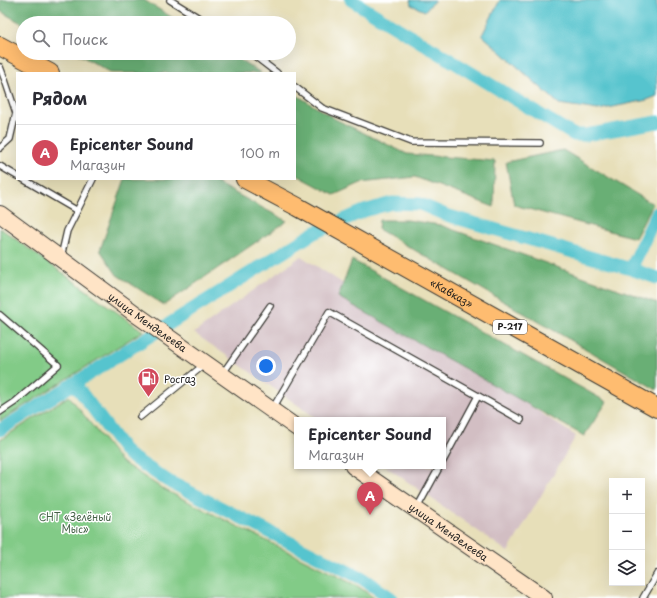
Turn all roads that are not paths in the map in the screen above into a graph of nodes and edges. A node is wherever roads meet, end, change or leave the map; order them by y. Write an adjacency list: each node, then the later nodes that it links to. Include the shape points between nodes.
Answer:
1 (170, 0): 2 (lane)
2 (196, 16)
3 (0, 46): 4 (highway)
4 (16, 55)
5 (26, 60): 8 (highway)
6 (260, 60): 9 (lane)
7 (0, 67): 11 (lane)
8 (48, 72)
9 (276, 72)
10 (296, 88): 12 (lane, via 322,108 411,142)
11 (16, 113): 13 (lane, via 10,139)
12 (540, 143)
13 (0, 148)
14 (0, 166): 15 (lane)
15 (16, 175)
16 (25, 180): 19 (lane)
17 (91, 180): 19 (lane)
18 (247, 180): 27 (highway, «Кавказ» / Р-217)
19 (76, 210): 21 (lane, via 67,231)
20 (0, 214): 21 (main road, улица Менделеева)
21 (61, 260): 24 (main road, улица Менделеева)
22 (270, 306): 25 (lane)
23 (0, 315): 29 (lane, via 58,365)
24 (204, 363): 25 (main road, улица Менделеева); 30 (lane)
25 (221, 375): 28 (main road, улица Менделеева)
26 (478, 396): 28 (lane, via 329,312); 31 (lane); 33 (lane)
27 (657, 408)
28 (272, 410): 32 (main road, улица Менделеева)
29 (0, 412)
30 (140, 417)
31 (521, 420)
32 (294, 426)
33 (446, 455)
34 (357, 469): 36 (main road, улица Менделеева)
35 (438, 469): 36 (lane)
36 (416, 510): 38 (main road, улица Менделеева)
37 (657, 574): 39 (lane)
38 (544, 598)
39 (643, 598)

